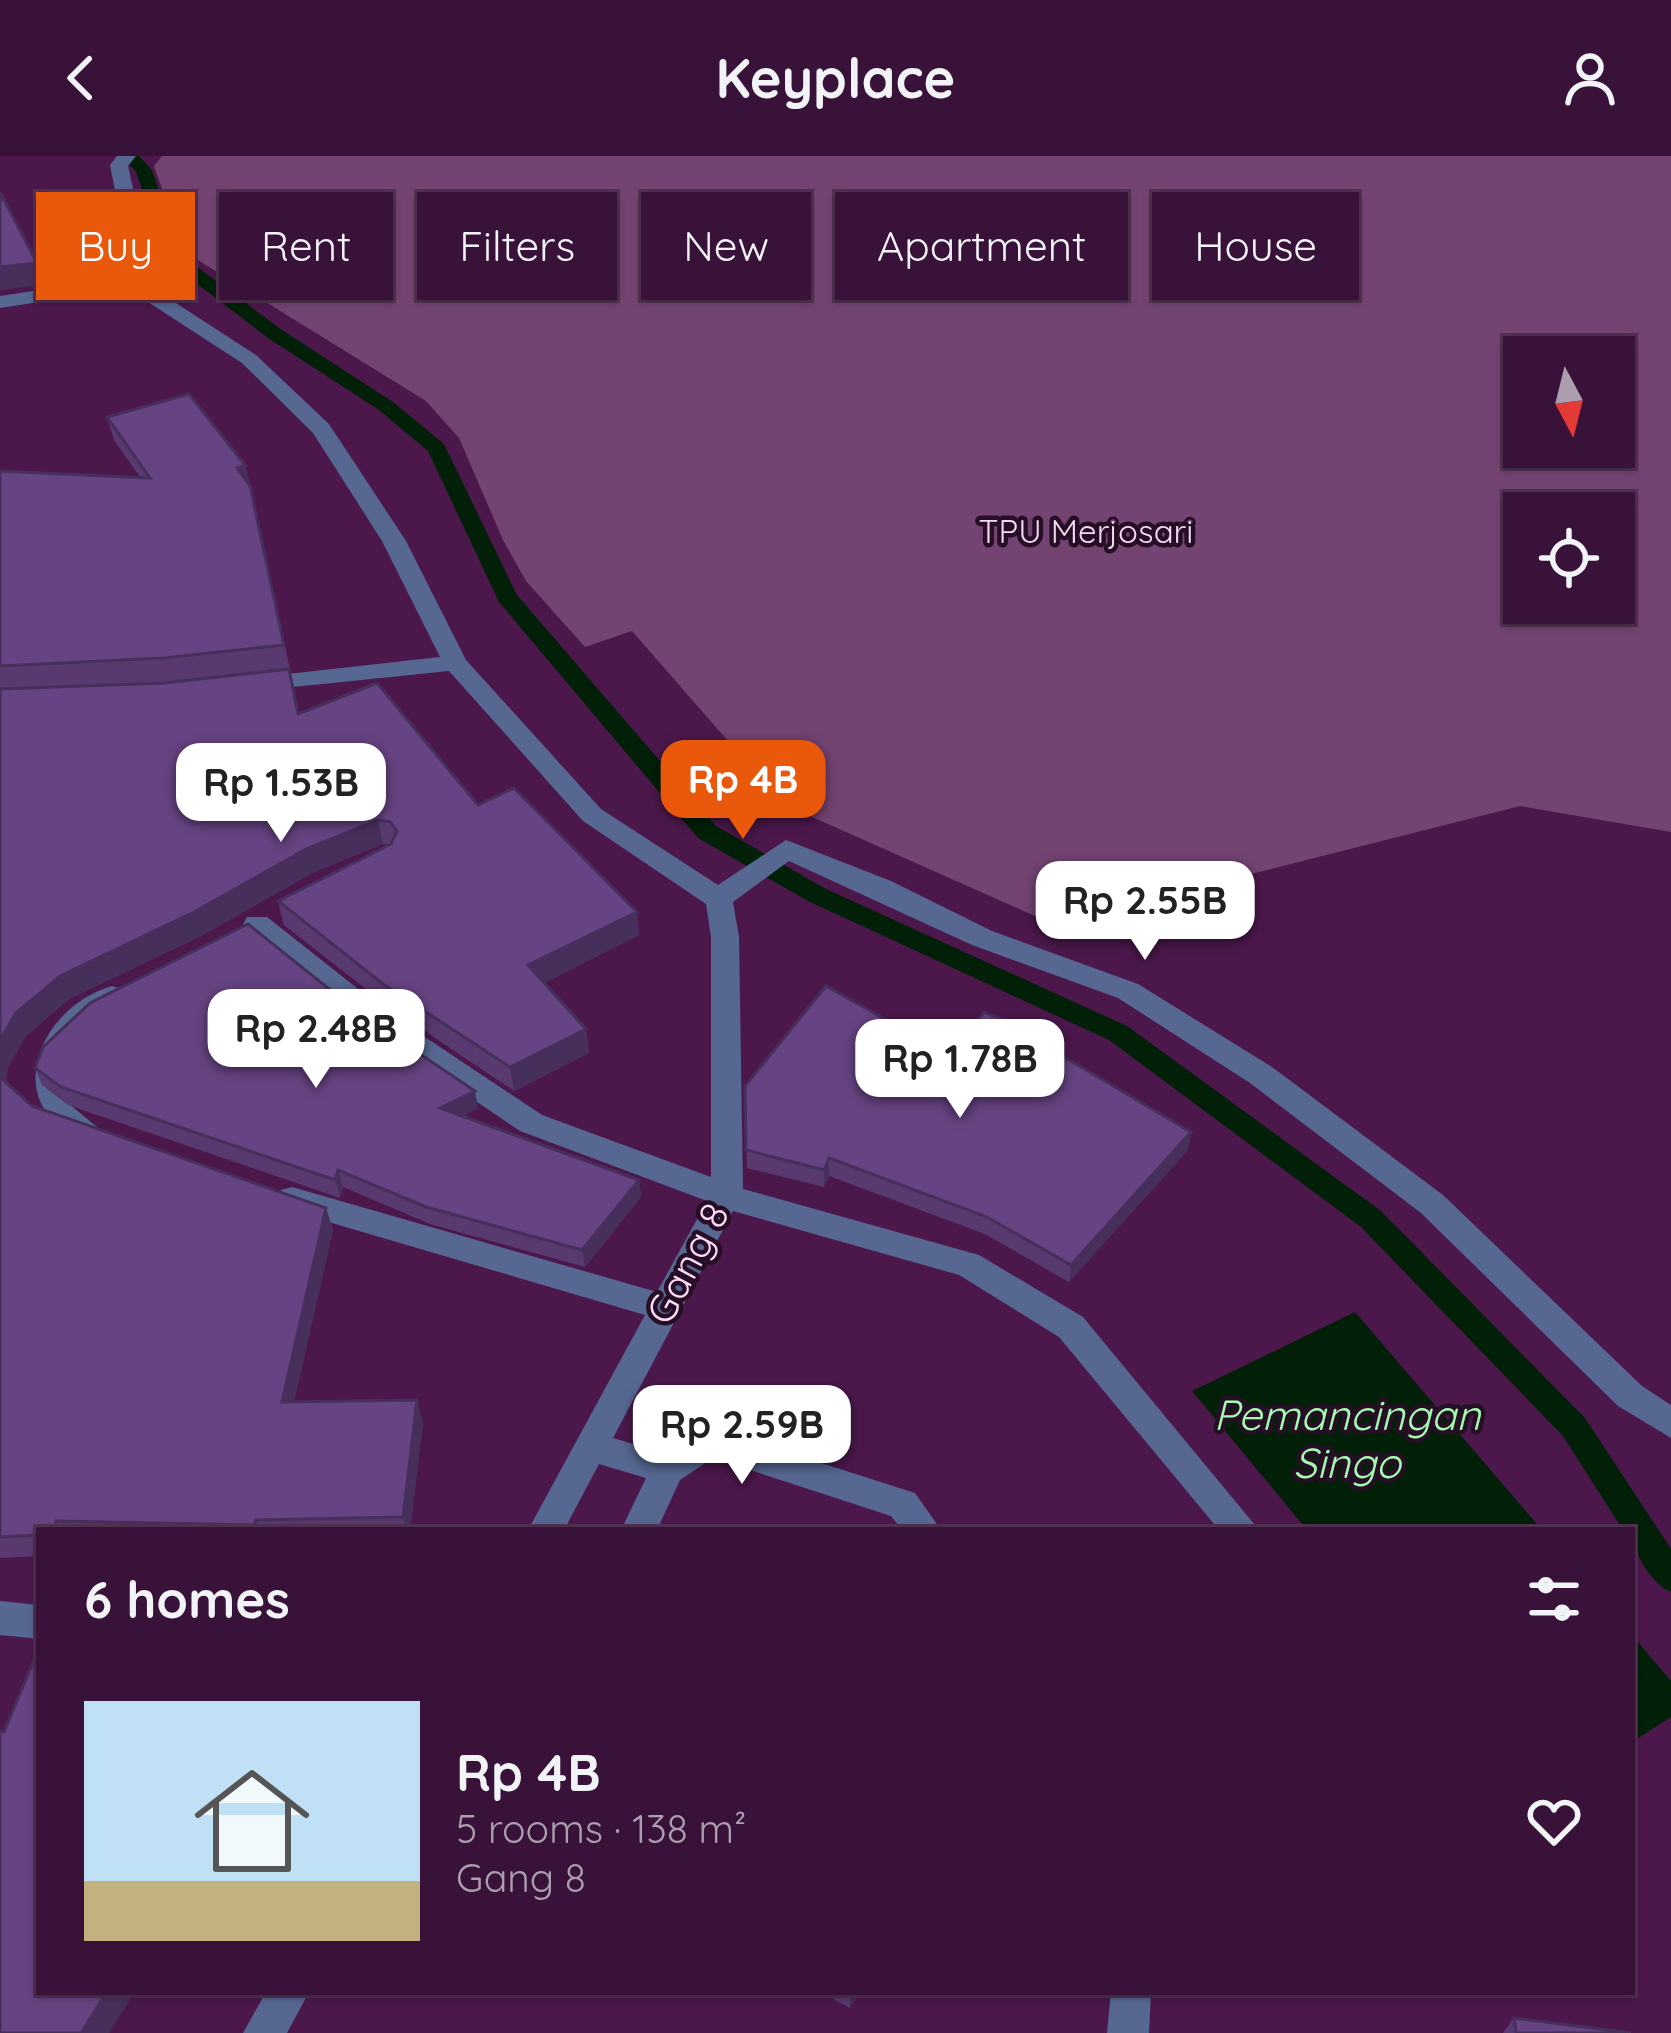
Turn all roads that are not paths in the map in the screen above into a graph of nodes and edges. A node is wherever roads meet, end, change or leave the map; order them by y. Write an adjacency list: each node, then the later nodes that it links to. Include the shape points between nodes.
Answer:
1 (123, 161): 2 (street)
2 (128, 192)
3 (36, 296): 5 (street)
4 (158, 300): 6 (street, via 249,359 321,429 394,541)
5 (0, 302)
6 (454, 663): 7 (street); 8 (street, via 592,815)
7 (228, 689)
8 (728, 892): 15 (street, Gang 8); 17 (street, via 786,849 982,938 1128,991 1261,1075 1432,1204 1630,1396)
9 (290, 904): 10 (street)
10 (256, 924): 11 (street); 15 (street, via 376,1019 531,1123)
11 (223, 941)
12 (134, 986): 13 (street, via 69,1019 22,1074 22,1091 55,1118)
13 (120, 1140)
14 (271, 1192): 16 (street)
15 (727, 1193): 16 (street, Gang 8); 23 (street, via 779,1215 968,1264 1072,1327)
16 (663, 1307): 18 (street, Gang 8)
17 (1671, 1423)
18 (594, 1448): 19 (street); 20 (street, Gang 8)
19 (668, 1469): 21 (street); 22 (street, via 710,1442 903,1504)
20 (548, 1527)
21 (640, 1527)
22 (920, 1527)
23 (1239, 1527)
24 (0, 1618): 25 (street)
25 (36, 1622)
26 (287, 1995): 28 (street)
27 (1131, 1995): 29 (street)
28 (264, 2033)
29 (1128, 2033)

